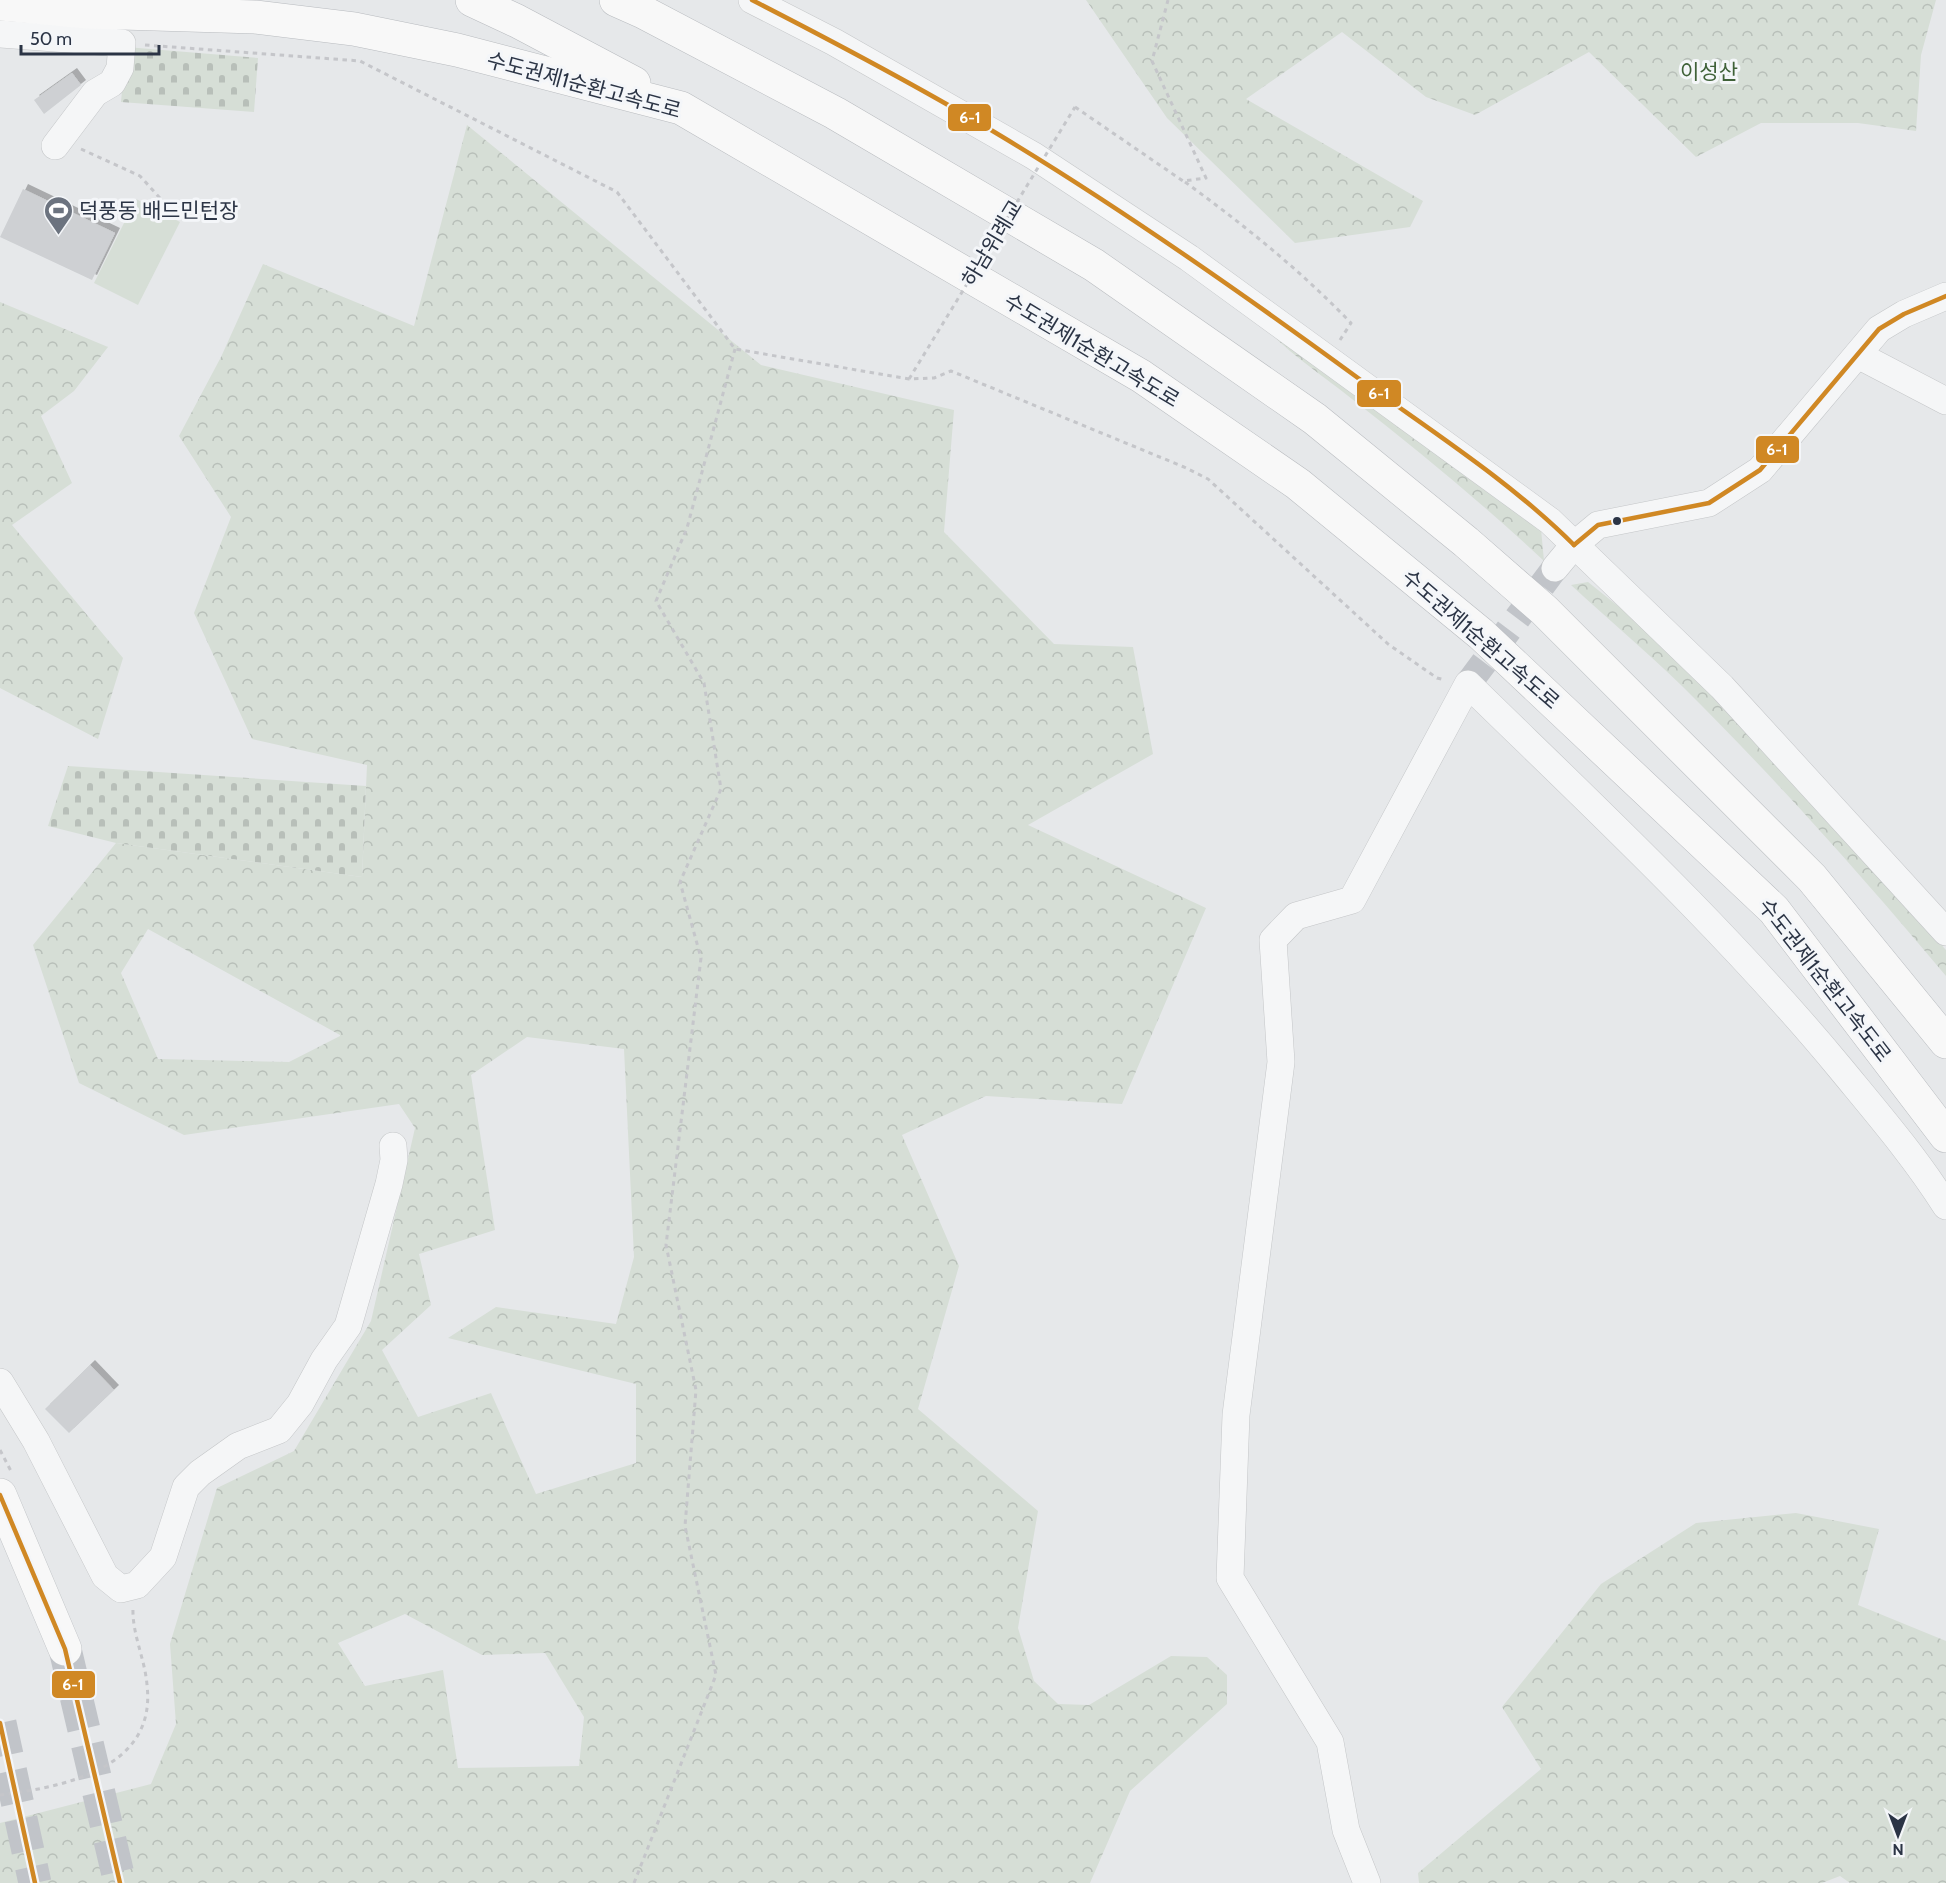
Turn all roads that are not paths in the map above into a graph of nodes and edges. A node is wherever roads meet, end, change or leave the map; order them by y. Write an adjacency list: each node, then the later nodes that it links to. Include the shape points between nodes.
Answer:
1 (472, 0): 6 (main road)
2 (616, 0): 14 (main road, via 834,113 1094,266 1315,419 1553,618 1812,878)
3 (752, 0): 11 (street, via 1034,156 1179,252 1503,484)
4 (0, 4): 6 (main road, 수도권제1순환고속도로, via 88,12 255,17 354,29 457,50)
5 (0, 34): 7 (street, via 122,43 120,68 112,83 94,93)
6 (681, 108): 15 (main road, 수도권제1순환고속도로, via 1141,376 1298,484 1481,634 1774,910)
7 (58, 141)
8 (1946, 296): 9 (street, via 1879,329)
9 (1858, 355): 10 (street); 11 (street, via 1760,470 1709,503 1598,525)
10 (1946, 400)
11 (1574, 545): 12 (street); 13 (street, via 1722,687)
12 (1555, 568)
13 (1946, 932)
14 (1946, 1042)
15 (1946, 1136)
16 (393, 1146): 18 (street, via 394,1160 348,1326 300,1404 279,1430 238,1446 186,1487 163,1557 136,1585 121,1589 105,1576 36,1441)
17 (1946, 1206): 21 (street, via 1917,1162 1788,1006 1705,916 1467,684 1352,900 1296,916 1273,940 1281,1062 1236,1415 1230,1578 1330,1742 1346,1830)
18 (0, 1382)
19 (0, 1495): 20 (main road)
20 (65, 1649)
21 (1367, 1883)

